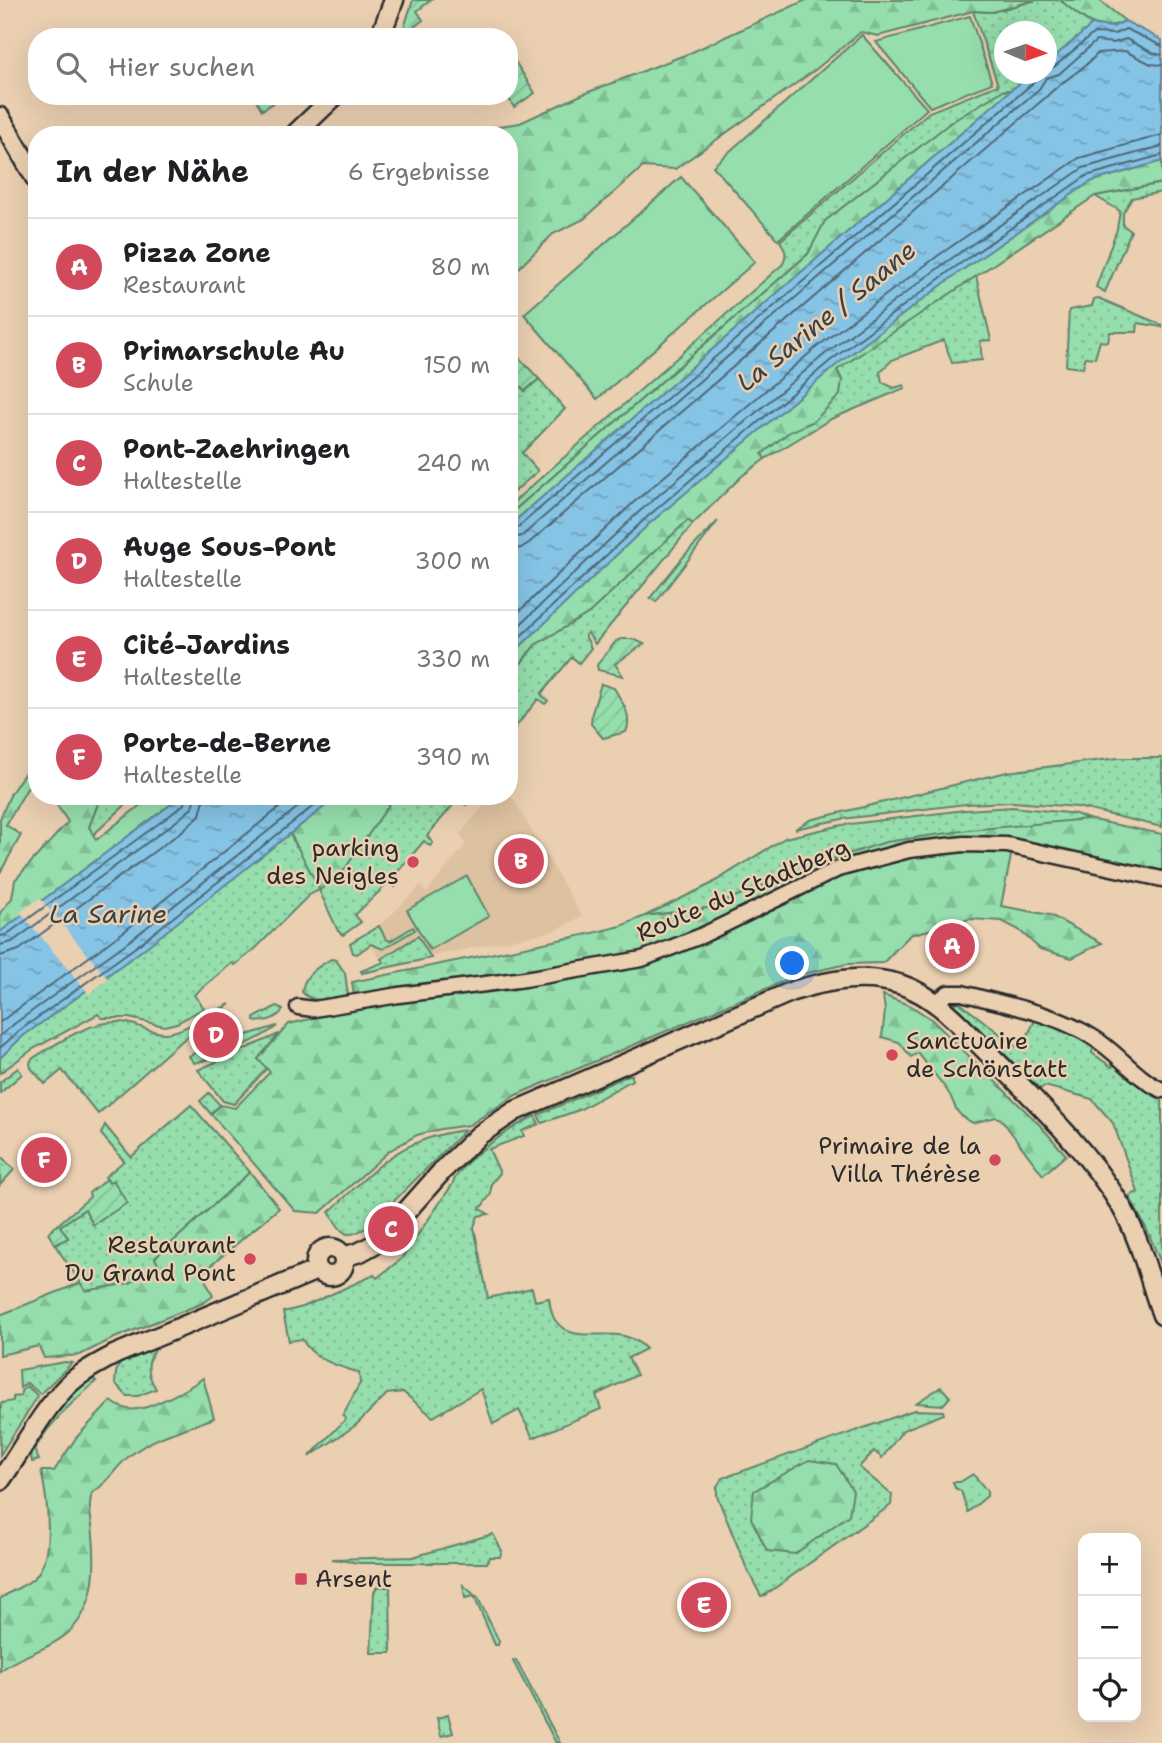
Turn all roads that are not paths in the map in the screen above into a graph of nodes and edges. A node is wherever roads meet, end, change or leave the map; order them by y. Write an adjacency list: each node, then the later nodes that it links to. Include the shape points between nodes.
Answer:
1 (394, 0): 2 (main road)
2 (383, 28)
3 (326, 105): 5 (main road)
4 (0, 117): 6 (main road)
5 (303, 126)
6 (28, 167)
7 (1162, 879): 9 (street, Route du Stadtberg, via 1007,845 909,850 838,869 701,936 642,959 314,1009)
8 (935, 1003): 10 (street, via 948,993 962,993 1058,1021 1099,1041); 11 (main road, via 1029,1094 1104,1182 1130,1224); 12 (main road, via 886,981 849,979 817,984 515,1111 479,1135 380,1241 343,1257 331,1248 321,1251 317,1270 88,1370 48,1409)
9 (298, 1007)
10 (1162, 1090)
11 (1162, 1315)
12 (0, 1481)

